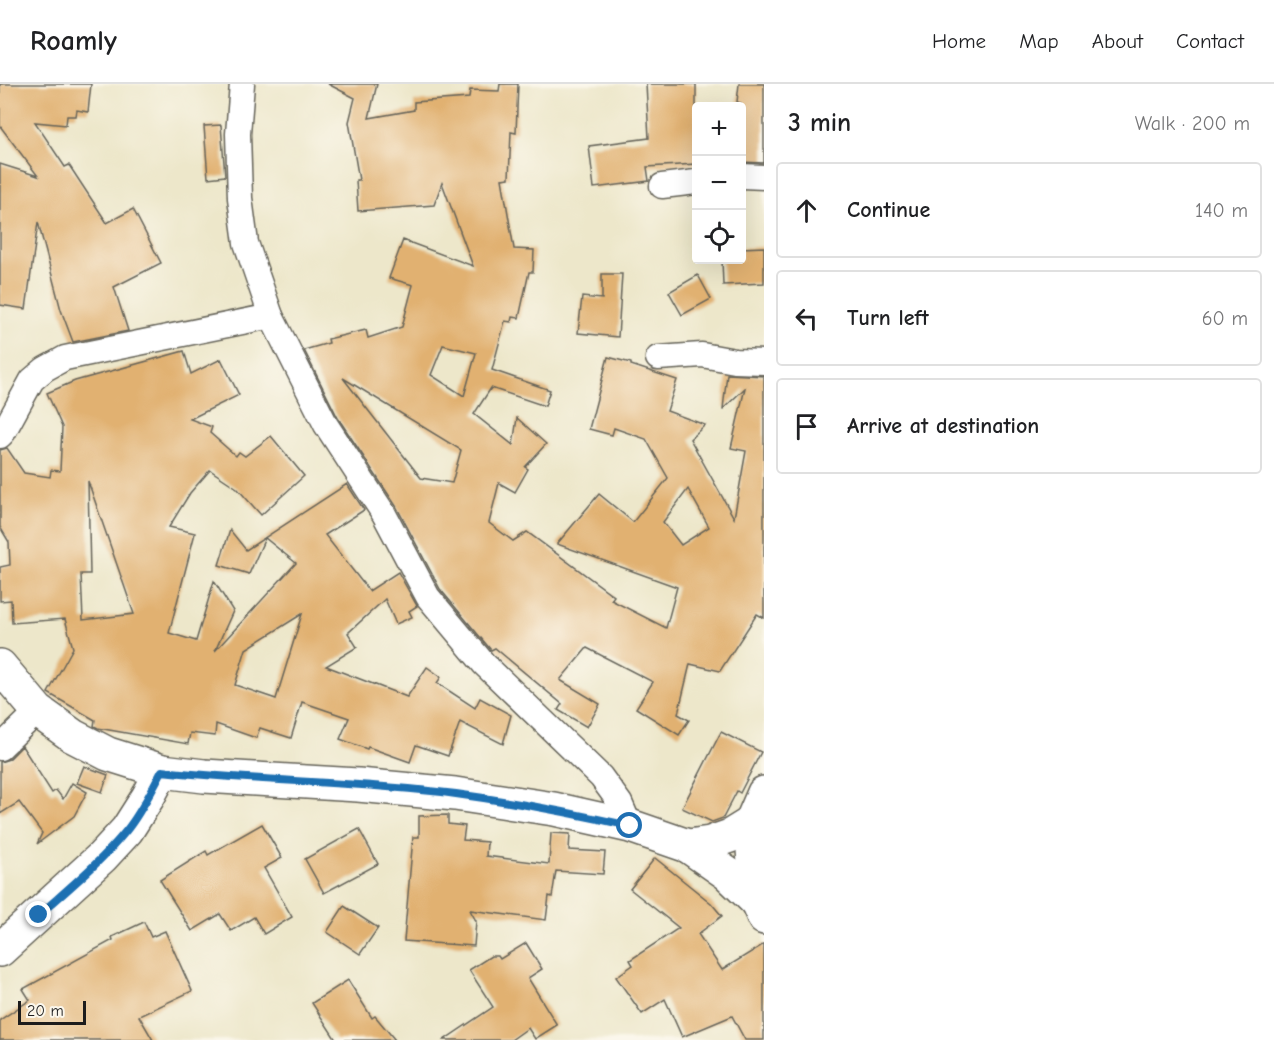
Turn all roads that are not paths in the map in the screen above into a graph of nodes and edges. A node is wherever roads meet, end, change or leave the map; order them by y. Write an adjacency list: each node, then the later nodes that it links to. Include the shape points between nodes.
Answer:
1 (242, 84): 6 (street, via 238,134 240,198 246,243)
2 (746, 176): 3 (street)
3 (764, 177)
4 (692, 182): 5 (street)
5 (662, 186)
6 (271, 316): 9 (street, via 65,358 32,380); 16 (street, via 326,425 384,514 428,597 484,664 601,777 620,803)
7 (658, 358): 8 (street, via 702,355)
8 (764, 362)
9 (0, 436)
10 (0, 666): 11 (street)
11 (38, 711): 12 (street); 13 (street, via 108,754)
12 (0, 748)
13 (162, 771): 16 (street, via 455,794 554,809); 19 (street, via 127,830)
14 (764, 793): 15 (street)
15 (750, 823): 17 (street, via 730,837); 18 (street)
16 (630, 826): 17 (street)
17 (688, 846): 18 (street, via 728,874)
18 (762, 911)
19 (0, 950)

